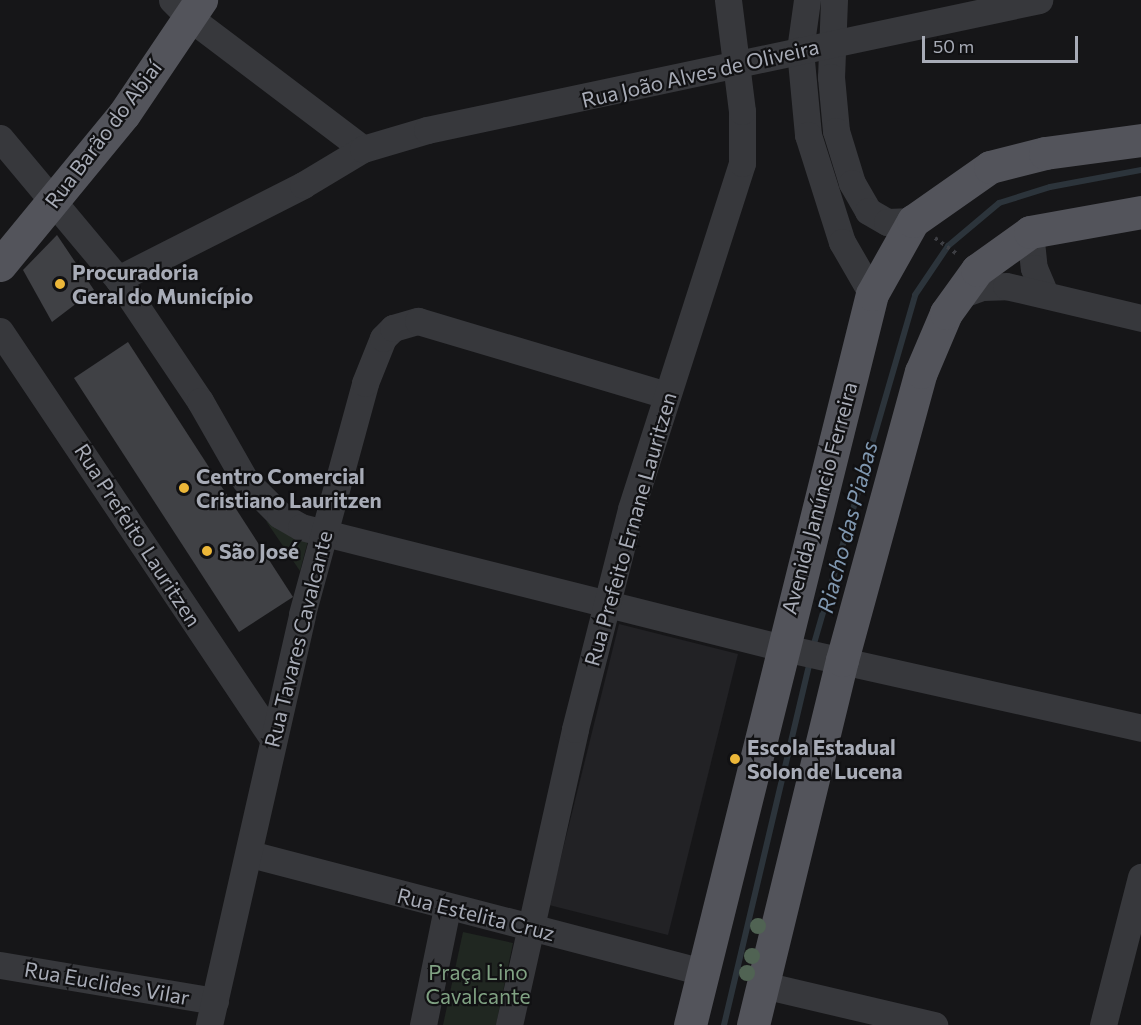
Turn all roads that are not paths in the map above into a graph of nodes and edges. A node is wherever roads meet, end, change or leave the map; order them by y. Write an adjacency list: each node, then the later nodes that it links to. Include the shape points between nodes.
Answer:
1 (728, 0): 8 (street, Rua Prefeito Ernane Lauritzen)
2 (807, 0): 7 (street)
3 (834, 0): 6 (street)
4 (1039, 0): 6 (street, Rua João Alves de Oliveira)
5 (188, 6): 11 (street); 12 (main road, Rua Barão do Abiaí, via 124,114)
6 (831, 44): 7 (street, Rua João Alves de Oliveira); 14 (street, via 836,131 852,183 868,211 887,222)
7 (800, 50): 8 (street, Rua João Alves de Oliveira); 18 (street, via 808,135 842,242)
8 (736, 64): 11 (street, Rua João Alves de Oliveira, via 427,130); 23 (street, Rua Prefeito Ernane Lauritzen, via 744,135 741,164 732,204)
9 (0, 138): 12 (street)
10 (1141, 140): 14 (main road, Avenida Janúncio Ferreira, via 1045,153 990,167)
11 (363, 149): 17 (street, Rua João Alves de Oliveira, via 303,185)
12 (54, 200): 16 (main road, Rua Barão do Abiaí); 17 (street)
13 (1141, 212): 15 (main road)
14 (921, 226): 18 (main road, Avenida Janúncio Ferreira)
15 (1030, 232): 19 (street, via 1034,268); 20 (main road, via 977,270)
16 (0, 265)
17 (118, 279): 24 (street, via 200,401 245,480 280,515)
18 (872, 294): 26 (main road, Avenida Janúncio Ferreira)
19 (1045, 294): 20 (street, via 1006,286 982,286); 21 (street)
20 (957, 296): 27 (main road, via 921,372)
21 (1141, 318)
22 (0, 331): 29 (street, Rua Prefeito Lauritzen)
23 (667, 395): 24 (street, Rua Tavares Cavalcante, via 450,328 406,323 393,328 373,355); 25 (street, Rua Prefeito Ernane Lauritzen)
24 (324, 532): 25 (street); 29 (street, Rua Tavares Cavalcante)
25 (608, 600): 26 (street); 33 (street, Rua Prefeito Ernane Lauritzen)
26 (780, 646): 27 (street); 35 (main road, Avenida Janúncio Ferreira)
27 (842, 660): 28 (street); 36 (main road)
28 (1141, 728)
29 (273, 739): 30 (street, Rua Tavares Cavalcante)
30 (250, 854): 32 (street, Rua Estelita Cruz); 37 (street, Rua Tavares Cavalcante)
31 (1141, 877): 43 (street)
32 (447, 908): 33 (street, Rua Estelita Cruz); 38 (street)
33 (530, 927): 35 (street, Rua Estelita Cruz); 39 (street, Rua Prefeito Ernane Lauritzen)
34 (0, 964): 37 (street, Rua Euclides Vilar)
35 (703, 972): 40 (main road, Avenida Janúncio Ferreira)
36 (763, 985): 41 (main road); 42 (street)
37 (212, 1013)
38 (423, 1025)
39 (509, 1025)
40 (690, 1025)
41 (753, 1025)
42 (934, 1025)
43 (1103, 1025)

